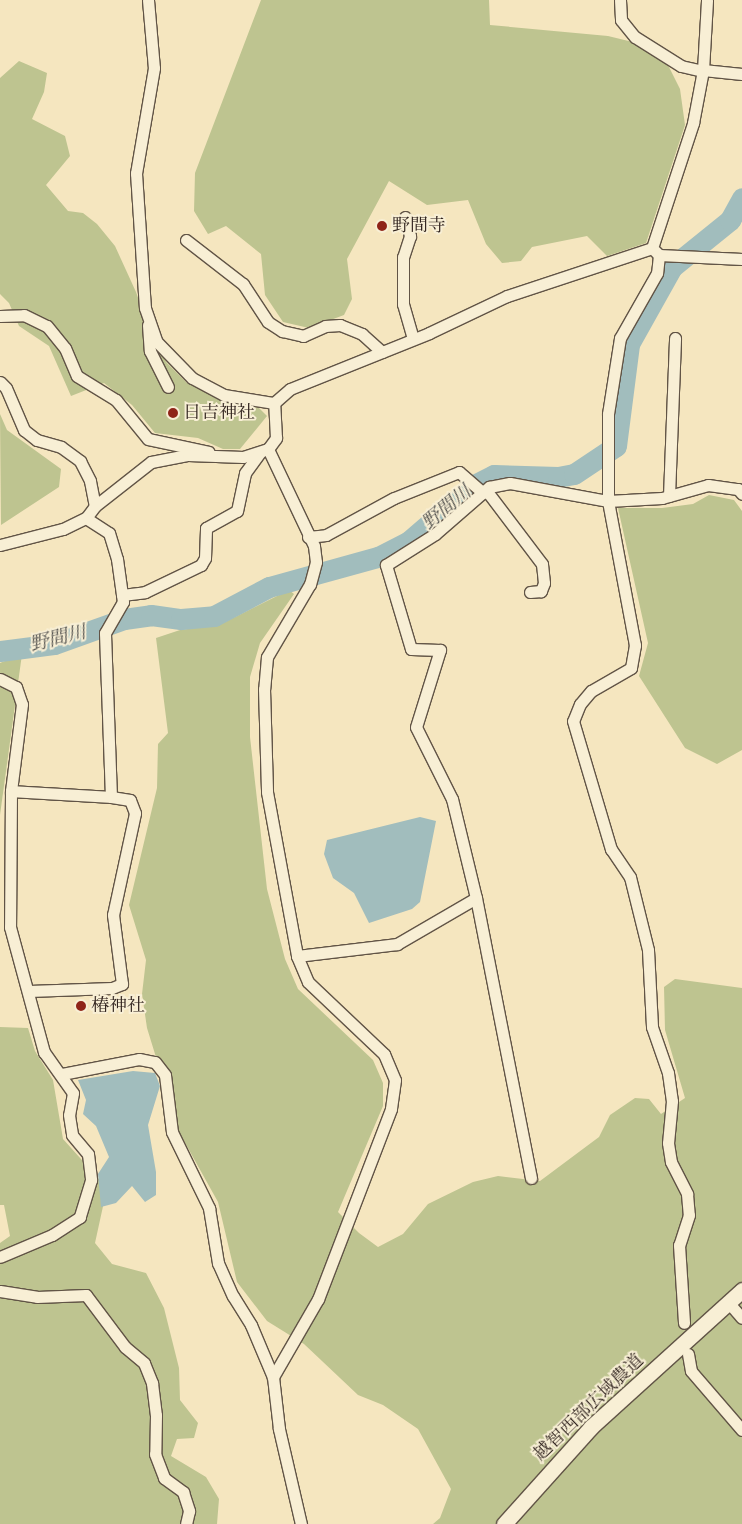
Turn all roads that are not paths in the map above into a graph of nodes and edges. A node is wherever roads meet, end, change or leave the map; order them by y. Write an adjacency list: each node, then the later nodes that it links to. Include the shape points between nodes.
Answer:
1 (148, 0): 11 (street, via 154,68 136,173)
2 (620, 0): 4 (street, via 621,20 636,37 680,66)
3 (707, 0): 4 (street)
4 (703, 71): 5 (street); 8 (street, via 693,123)
5 (742, 74)
6 (405, 217): 13 (street, via 410,236 403,256 403,304)
7 (186, 240): 14 (street, via 243,284 268,322 282,331 303,336 325,326 340,325 362,334)
8 (656, 251): 9 (street); 13 (street, via 507,296); 23 (street, via 656,273 620,338 608,414)
9 (742, 259)
10 (0, 316): 19 (street, via 24,315 47,326 64,348 77,376 116,400 148,439 190,445)
11 (148, 316): 16 (street, via 150,351); 17 (street, via 157,342 192,378 224,395)
12 (675, 338): 22 (street)
13 (413, 339): 14 (street)
14 (382, 352): 17 (street, via 290,389)
15 (0, 382): 24 (street, via 6,388 24,430 37,440 62,447 80,461 90,481)
16 (168, 387)
17 (274, 404): 18 (street, via 276,438)
18 (264, 451): 19 (street, via 243,456); 26 (street); 29 (street, via 245,473 237,511 206,528 205,558 201,565 144,592)
19 (218, 455): 24 (street, via 188,455 151,462)
20 (741, 488): 22 (street, via 708,485)
21 (484, 492): 23 (street, via 510,483); 26 (street, via 459,472 385,502 326,535); 28 (street, via 542,564 544,583 541,591); 33 (street, via 435,534 386,565 411,649 440,650 416,727 452,799)
22 (668, 496): 23 (street)
23 (608, 500): 43 (street, via 635,644 632,668 591,691 580,704 573,721 611,849 630,878 648,950 652,1027 668,1073 672,1101 668,1143 671,1162 687,1194 690,1215 680,1244)
24 (94, 506): 25 (street)
25 (86, 518): 27 (street, via 63,529); 29 (street, via 109,534)
26 (308, 537): 34 (street, via 314,546 316,562 310,584 268,657 264,689 267,792)
27 (0, 545)
28 (530, 592)
29 (122, 595): 32 (street, via 123,602 105,633)
30 (0, 680): 31 (street, via 16,687 22,704)
31 (11, 791): 32 (street); 35 (street, via 10,928)
32 (111, 797): 35 (street, via 130,800 135,813 113,915 122,984 112,988)
33 (476, 898): 34 (street, via 397,944); 37 (street)
34 (297, 956): 45 (street, via 308,982 384,1054 395,1080 391,1108 318,1299)
35 (29, 991): 36 (street, via 44,1052)
36 (62, 1074): 38 (street, via 73,1093 69,1115 72,1134 88,1154 91,1180 80,1217 52,1235); 45 (street, via 139,1059 155,1062 165,1076 172,1132 209,1208 218,1263 251,1325)
37 (531, 1178)
38 (0, 1257)
39 (742, 1290): 41 (street, 越智西部広域農道)
40 (0, 1291): 47 (street, via 37,1297 86,1295 124,1347 144,1363 152,1383 156,1415 155,1454 164,1478 183,1492 190,1511)
41 (728, 1302): 42 (street); 49 (street, 越智西部広域農道, via 591,1427)
42 (742, 1318)
43 (684, 1323)
44 (688, 1354): 46 (street, via 692,1371)
45 (273, 1377): 48 (street, via 279,1429)
46 (742, 1430)
47 (186, 1524)
48 (301, 1524)
49 (504, 1524)

